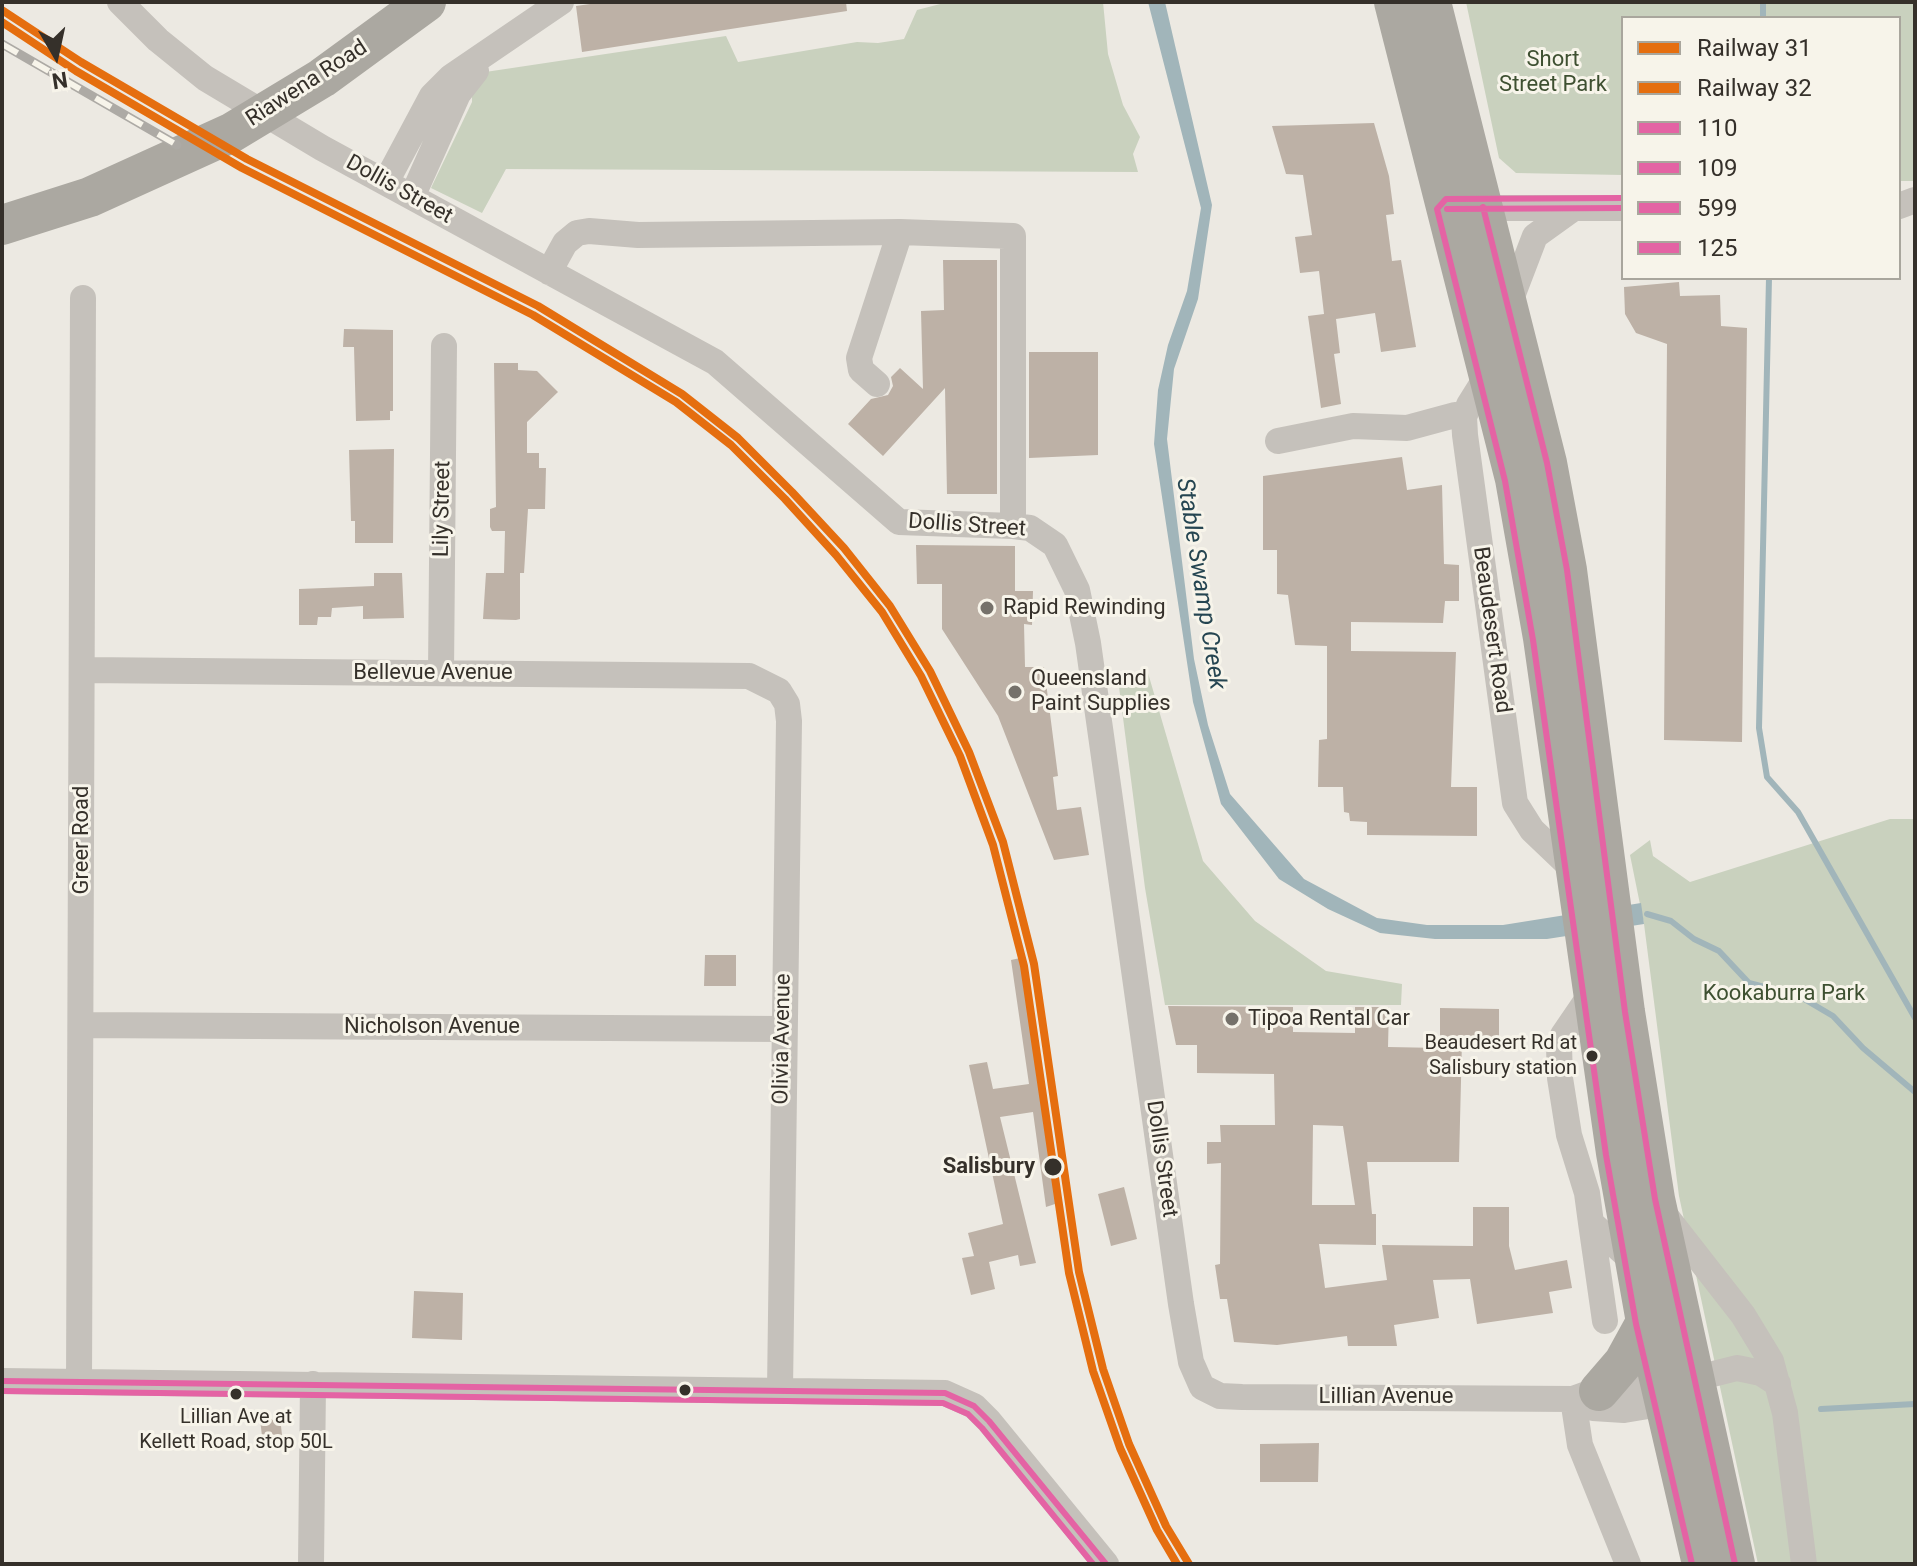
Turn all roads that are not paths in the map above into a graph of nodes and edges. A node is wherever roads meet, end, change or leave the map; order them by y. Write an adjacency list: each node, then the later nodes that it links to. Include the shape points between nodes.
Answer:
1 (120, 2): 9 (street, Dollis Street, via 205,78)
2 (383, 2): 7 (highway, Riawena Road)
3 (426, 2): 7 (highway, Riawena Road)
4 (562, 2): 9 (street, via 451,77 432,96); 10 (street, via 472,74)
5 (1394, 2): 12 (highway)
6 (1431, 2): 12 (highway)
7 (289, 84): 8 (highway, Riawena Road, via 189,126)
8 (130, 167): 11 (highway, Riawena Road); 15 (highway, Riawena Road, via 66,205)
9 (386, 182): 10 (street, Dollis Street)
10 (412, 197): 17 (street, Dollis Street)
11 (2, 199)
12 (1465, 208): 13 (street); 19 (highway); 21 (highway)
13 (1574, 208): 14 (street); 19 (street, via 1535,236)
14 (1621, 208)
15 (2, 225)
16 (900, 232): 17 (street, via 589,231 565,243); 22 (street, via 859,358 861,370); 25 (street, via 1013,236)
17 (549, 272): 25 (street, Dollis Street, via 715,362 899,522)
18 (83, 298): 26 (street, Greer Road)
19 (1507, 310): 29 (highway, via 1547,463 1567,570)
20 (444, 346): 27 (street, Lily Street)
21 (1489, 373): 23 (street); 29 (highway, via 1531,561)
22 (877, 384)
23 (1464, 417): 24 (street, via 1407,428 1353,426); 29 (street, Beaudesert Road, via 1515,803 1532,830)
24 (1278, 441)
25 (1013, 526): 42 (street, Dollis Street, via 1030,528 1065,558 1083,617 1181,1304 1191,1362)
26 (83, 670): 27 (street, Bellevue Avenue); 31 (street, Greer Road)
27 (441, 672): 28 (street, Bellevue Avenue, via 749,676)
28 (779, 691): 32 (street, Olivia Avenue, via 789,721)
29 (1586, 872): 30 (highway)
30 (1599, 975): 33 (highway); 34 (street, via 1559,1046 1569,1135); 35 (highway)
31 (81, 1025): 32 (street, Nicholson Avenue); 39 (street, Greer Road)
32 (783, 1029): 43 (street, Olivia Avenue)
33 (1655, 1199): 41 (street, via 1759,1338); 44 (highway)
34 (1591, 1223): 35 (street); 36 (street)
35 (1634, 1262): 37 (highway)
36 (1605, 1321)
37 (1646, 1322): 44 (highway); 45 (highway, via 1624,1362)
38 (2, 1381): 39 (street)
39 (79, 1382): 40 (street)
40 (313, 1384): 43 (street); 46 (street)
41 (1778, 1384): 44 (street, via 1749,1369 1724,1369); 51 (street)
42 (1202, 1387): 45 (street, Lillian Avenue, via 1220,1396 1242,1397)
43 (780, 1389): 47 (street, via 956,1395 989,1421)
44 (1680, 1391): 45 (street, Lillian Avenue); 49 (highway); 50 (highway)
45 (1586, 1395): 48 (street, via 1580,1445)
46 (311, 1564)
47 (1106, 1564)
48 (1628, 1564)
49 (1702, 1564)
50 (1735, 1564)
51 (1804, 1564)

